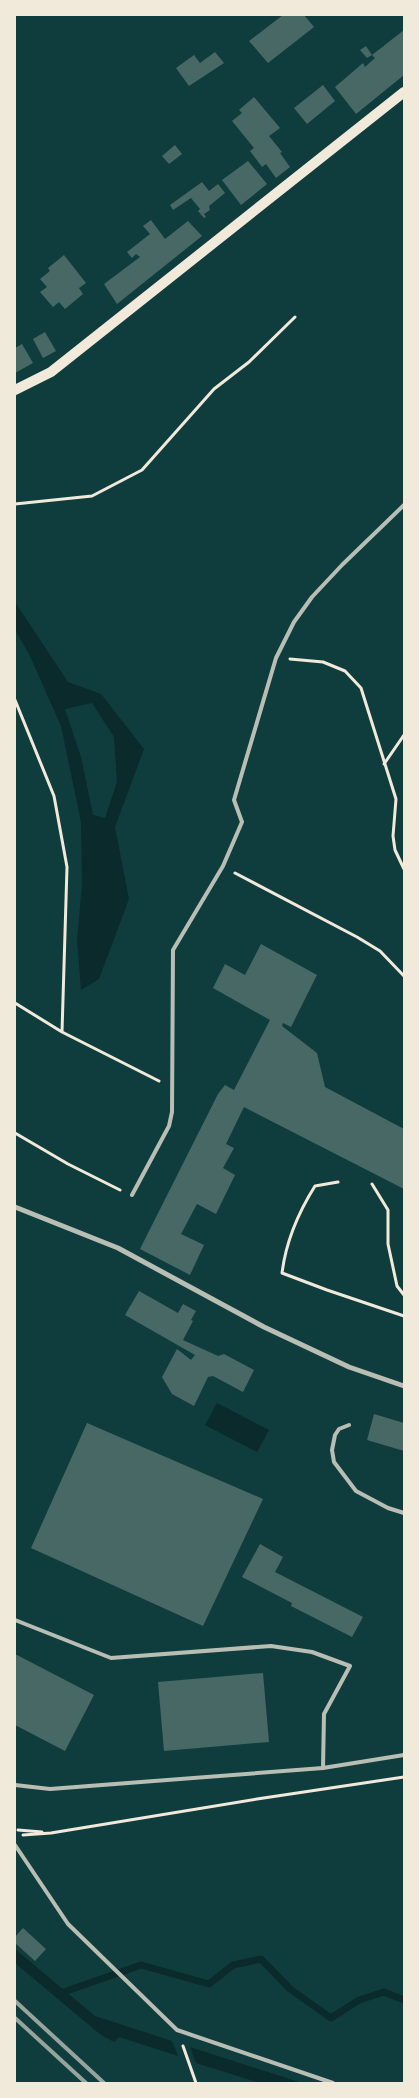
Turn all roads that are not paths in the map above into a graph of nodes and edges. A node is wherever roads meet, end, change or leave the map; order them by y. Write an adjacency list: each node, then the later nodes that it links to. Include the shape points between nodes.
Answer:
1 (404, 92): 2 (main road, via 51,372)
2 (15, 390)
3 (404, 506): 4 (lane, via 312,597 294,622 276,658 234,800 242,822 223,866 172,950 172,1112 169,1126)
4 (132, 1195)
5 (15, 1207): 6 (street, via 136,1256 264,1327 349,1367)
6 (404, 1386)
7 (349, 1425): 8 (lane, via 339,1429 335,1435 334,1462 356,1491)
8 (404, 1513)
9 (15, 1620): 11 (lane, via 111,1658 271,1646 312,1652 350,1666 324,1714)
10 (404, 1755): 11 (lane)
11 (323, 1768): 12 (lane, via 50,1790)
12 (15, 1785)
13 (15, 1845): 14 (lane, via 68,1924 177,2030)
14 (333, 2083)

